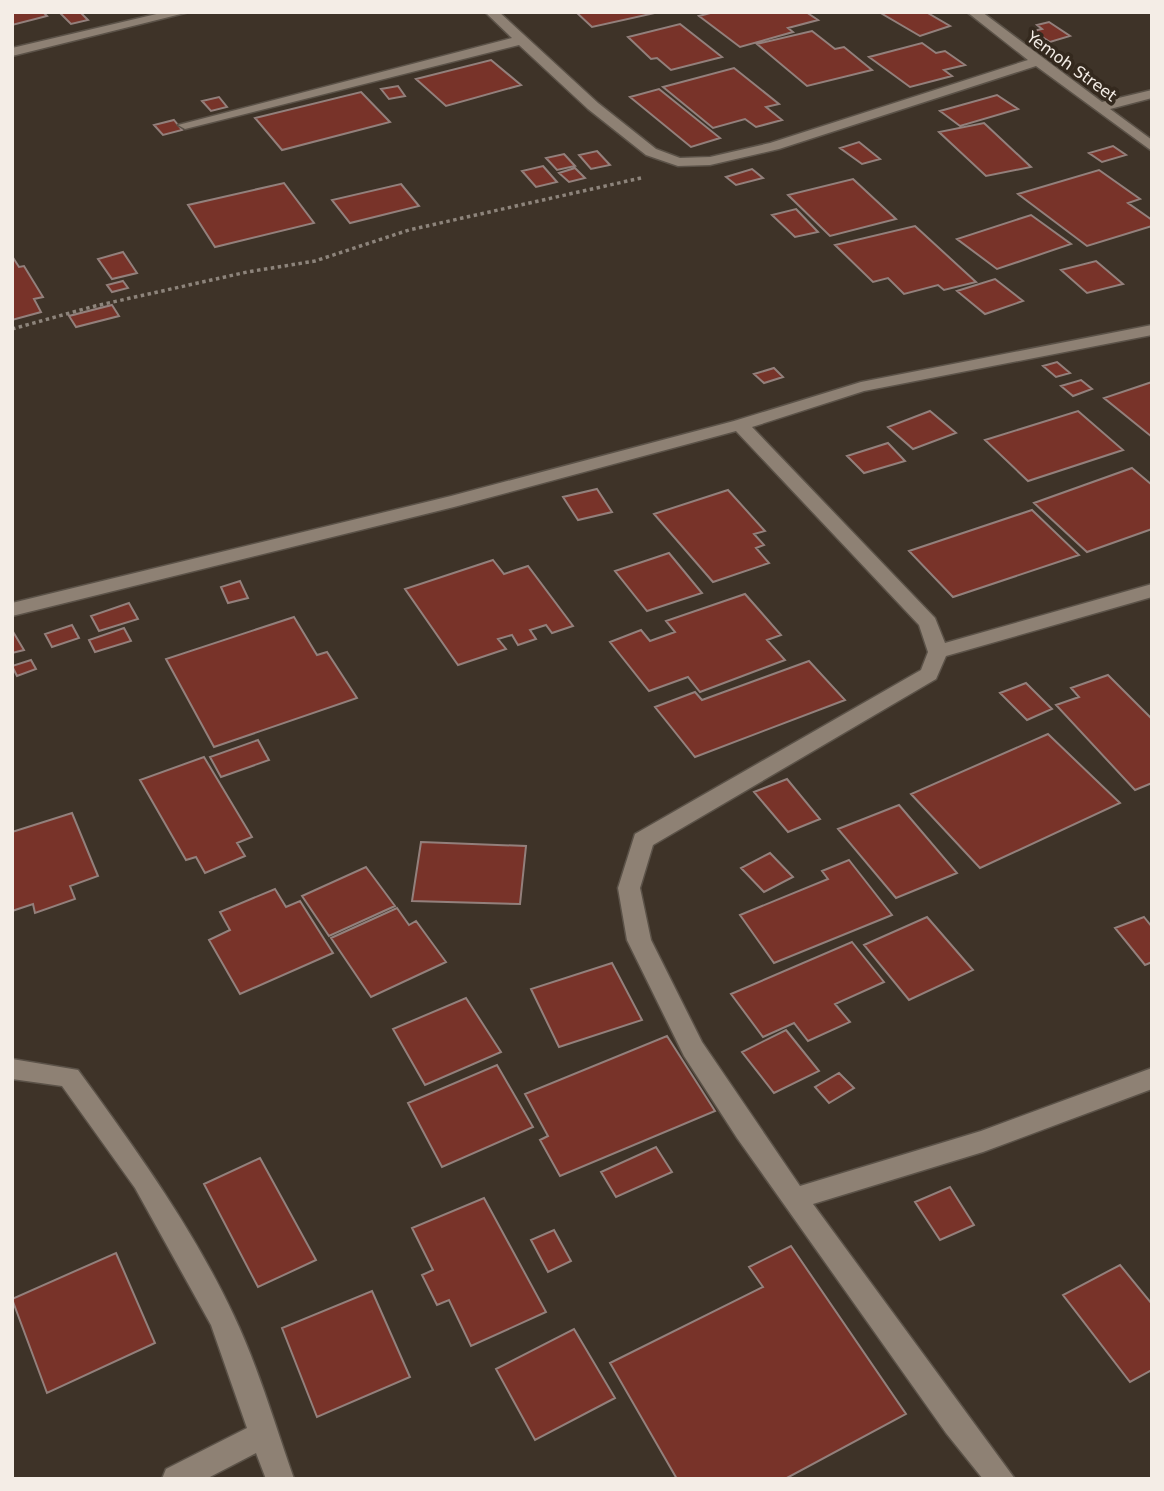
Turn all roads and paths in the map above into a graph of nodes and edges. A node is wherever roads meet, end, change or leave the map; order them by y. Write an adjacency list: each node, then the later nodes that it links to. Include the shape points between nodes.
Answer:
1 (183, 12): 5 (street)
2 (491, 12): 4 (street)
3 (973, 12): 6 (street, Yemoh Street)
4 (521, 40): 6 (street, via 651,152 678,162 710,161 774,146); 9 (street)
5 (12, 52)
6 (1035, 62): 8 (street, Yemoh Street)
7 (1152, 94): 8 (street)
8 (1100, 107): 10 (street, Yemoh Street)
9 (185, 125)
10 (1152, 148)
11 (645, 177): 12 (path, via 409,230 315,261 95,306)
12 (12, 329)
13 (1152, 330): 14 (street, via 861,387)
14 (740, 425): 16 (street, via 303,540); 17 (street, via 929,623)
15 (1152, 590): 17 (street)
16 (12, 610)
17 (938, 652): 20 (street, via 929,674 643,840 629,888 639,940 693,1049)
18 (12, 1069): 21 (street, via 69,1077 144,1180 223,1321)
19 (1152, 1078): 20 (street, via 983,1141)
20 (796, 1198): 24 (street, via 956,1424)
21 (266, 1433): 22 (street); 23 (street)
22 (176, 1479)
23 (280, 1479)
24 (1001, 1479)

